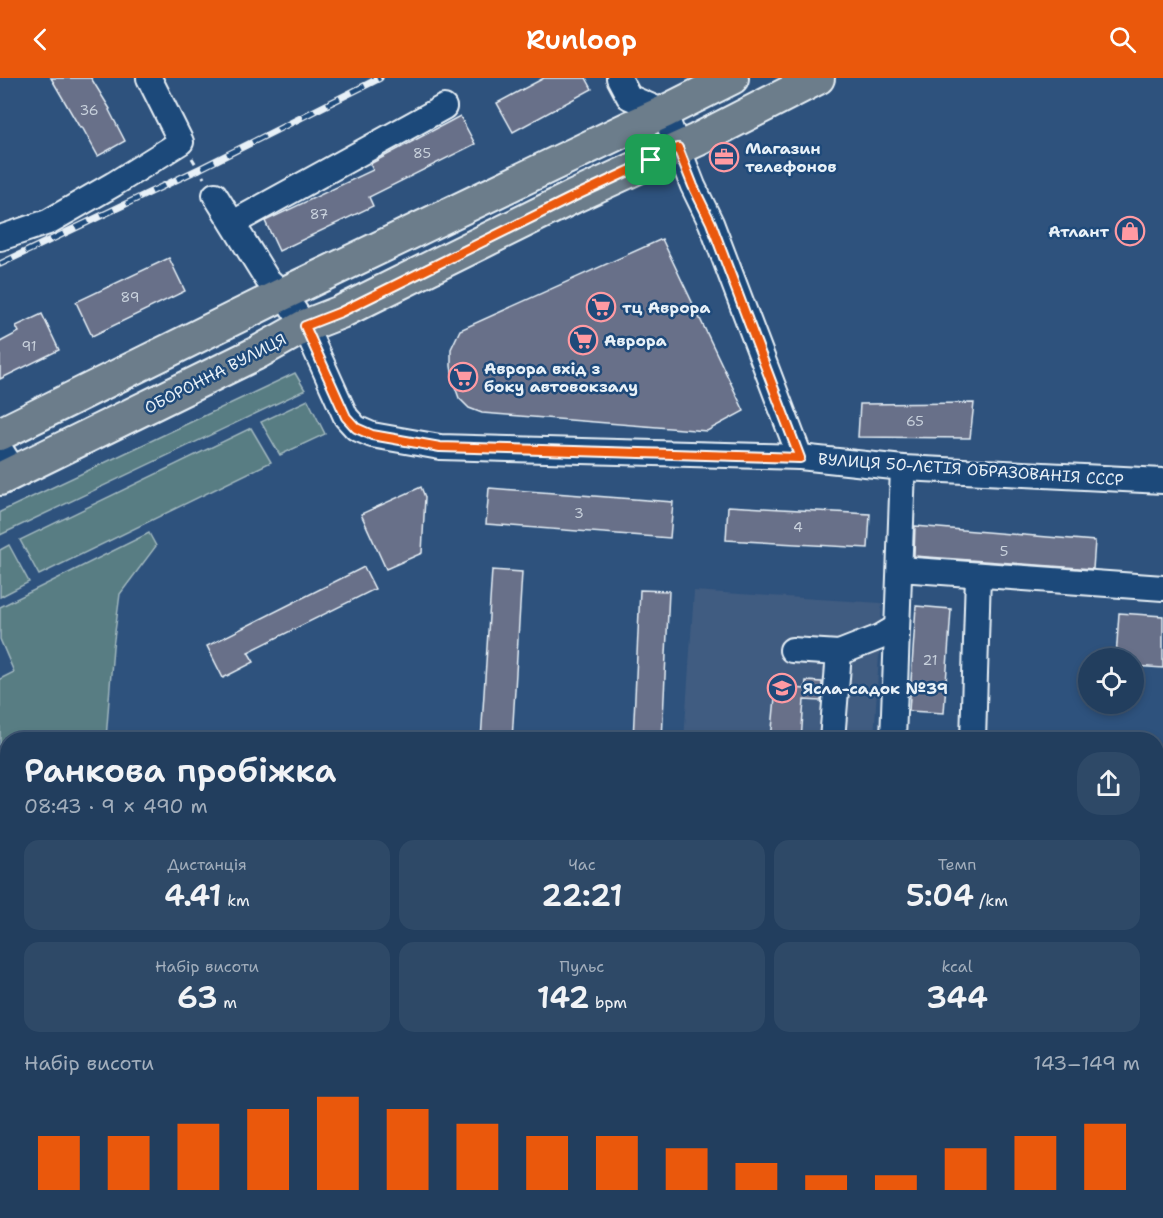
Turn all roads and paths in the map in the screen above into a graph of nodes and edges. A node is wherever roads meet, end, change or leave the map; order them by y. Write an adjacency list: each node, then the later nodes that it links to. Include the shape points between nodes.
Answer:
1 (149, 78): 7 (street)
2 (619, 78): 6 (street, via 629,97)
3 (732, 78): 6 (main road)
4 (818, 78): 8 (main road, ОБОРОННА ВУЛИЦЯ)
5 (444, 107): 10 (street)
6 (664, 112): 8 (street); 12 (main road)
7 (181, 142): 9 (path); 11 (street, via 48,222)
8 (678, 148): 13 (main road, ОБОРОННА ВУЛИЦЯ); 15 (street, via 711,223)
9 (215, 195): 10 (street, ВУЛИЦЯ 50-ЛЄТІЯ ОБРАЗОВАНІЯ СССР)
10 (233, 223): 12 (street, ВУЛИЦЯ 50-ЛЄТІЯ ОБРАЗОВАНІЯ СССР, via 267,279)
11 (0, 238)
12 (283, 294): 13 (street, ВУЛИЦЯ 50-ЛЄТІЯ ОБРАЗОВАНІЯ СССР); 14 (main road)
13 (305, 326): 15 (street, ВУЛИЦЯ 50-ЛЄТІЯ ОБРАЗОВАНІЯ СССР, via 346,417 356,428 372,435 440,447); 16 (main road, ОБОРОННА ВУЛИЦЯ, via 255,354)
14 (0, 434)
15 (800, 458): 17 (street, ВУЛИЦЯ 50-ЛЄТІЯ ОБРАЗОВАНІЯ СССР)
16 (5, 467)
17 (903, 468): 18 (street, ВУЛИЦЯ 50-ЛЄТІЯ ОБРАЗОВАНІЯ СССР); 19 (street)
18 (1163, 481)
19 (900, 569): 20 (street); 22 (street)
20 (978, 575): 21 (street); 27 (street)
21 (1163, 588)
22 (897, 627): 24 (street); 26 (street)
23 (792, 650): 24 (street)
24 (839, 653): 25 (street)
25 (833, 732)
26 (893, 732)
27 (973, 732)

